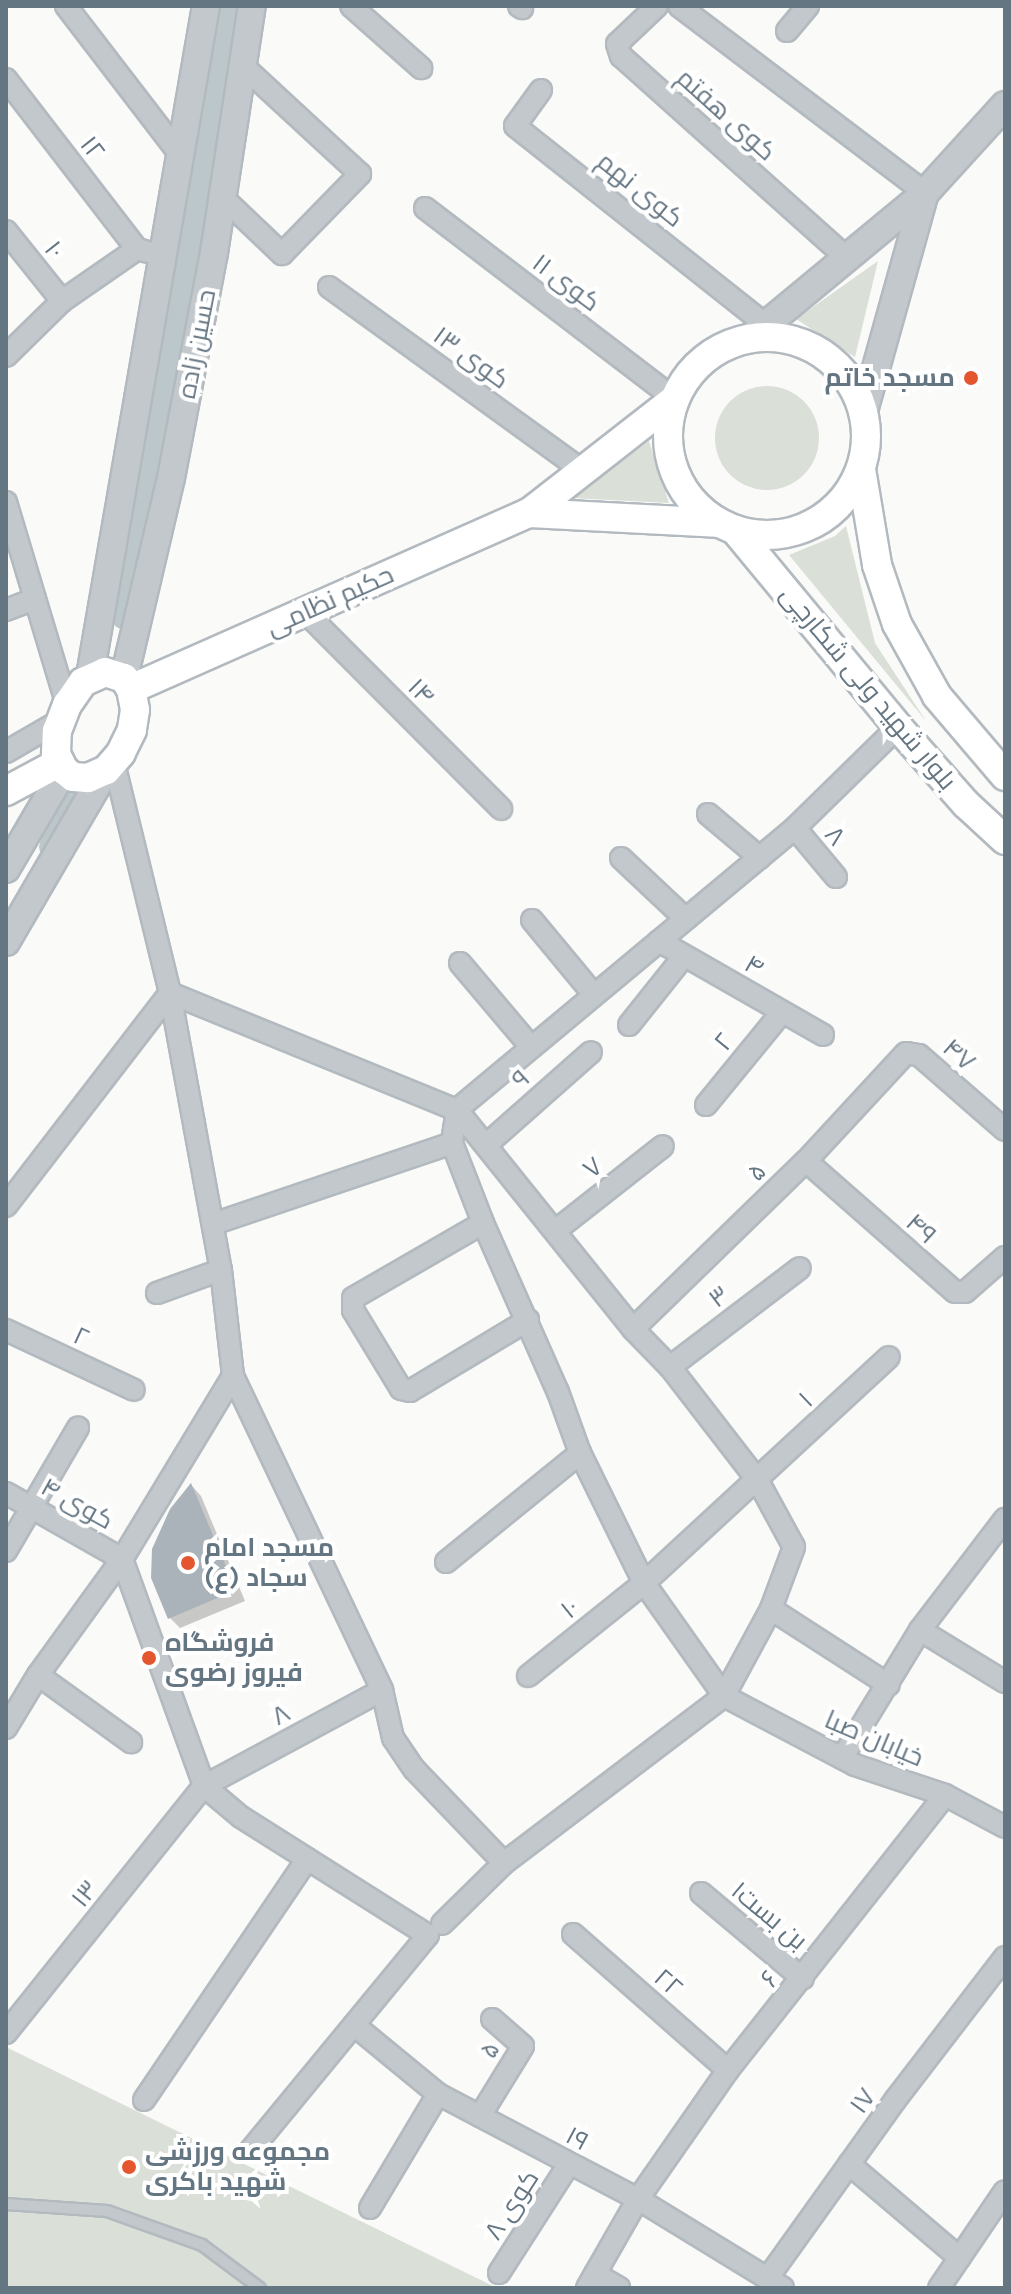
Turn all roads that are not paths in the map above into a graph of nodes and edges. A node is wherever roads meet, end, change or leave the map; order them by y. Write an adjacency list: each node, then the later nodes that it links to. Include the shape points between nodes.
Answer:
1 (66, 6): 14 (street)
2 (206, 6): 14 (street, حسین زاده)
3 (252, 6): 9 (street, حسین زاده)
4 (351, 6): 10 (street)
5 (657, 6): 21 (street, کوی هفتم, via 617,44 621,56)
6 (679, 6): 15 (street)
7 (808, 6): 8 (street)
8 (787, 31)
9 (243, 66): 16 (street, حسین زاده); 16 (street, via 360,174 282,254)
10 (421, 68)
11 (6, 79): 19 (street, ۱۲)
12 (541, 90): 24 (street, کوی نهم, via 515,126)
13 (1005, 105): 15 (street)
14 (181, 156): 20 (street, حسین زاده)
15 (925, 193): 21 (street); 27 (street)
16 (222, 197): 37 (street, حسین زاده)
17 (425, 208): 26 (street, کوی ۱۱)
18 (6, 231): 23 (street, ۱۰)
19 (137, 249): 20 (street); 23 (street)
20 (164, 256): 36 (street, حسین زاده)
21 (847, 258): 24 (street)
22 (329, 287): 29 (street, کوی ۱۳)
23 (62, 301): 25 (street)
24 (758, 331): 26 (main road, via 703,360); 27 (main road, via 808,345 833,361 852,384)
25 (6, 356)
26 (675, 399): 29 (main road, حکیم نظامی); 32 (main road, via 668,426 679,482 695,505)
27 (864, 411): 28 (main road)
28 (861, 469): 32 (main road, via 847,496 825,517 797,531 767,536); 43 (main road, via 877,565 897,624 937,696)
29 (583, 471): 31 (main road, حکیم نظامی)
30 (6, 502): 33 (street)
31 (529, 513): 32 (main road, حکیم نظامی); 35 (main road, حکیم نظامی)
32 (727, 527): 39 (main road, بلوار شهید ولی شکارچی)
33 (35, 599): 34 (street); 38 (street)
34 (6, 610)
35 (305, 612): 37 (main road, حکیم نظامی); 45 (street, ۱۴)
36 (90, 676): 37 (main road, via 105,672); 38 (main road)
37 (127, 683): 42 (main road, via 135,710 132,730)
38 (64, 712): 40 (street); 41 (main road, via 56,743)
39 (898, 727): 47 (street); 48 (main road, بلوار شهید ولی شکارچی)
40 (6, 752)
41 (62, 766): 42 (main road, via 73,777 88,778); 44 (main road); 51 (street)
42 (110, 766): 56 (street); 59 (street)
43 (1005, 776)
44 (6, 791)
45 (501, 809)
46 (708, 814): 50 (street)
47 (795, 828): 50 (street); 52 (street, ۸)
48 (1005, 840)
49 (621, 858): 53 (street)
50 (760, 858): 53 (street)
51 (6, 869)
52 (836, 877)
53 (686, 919): 55 (street)
54 (532, 920): 60 (street)
55 (659, 941): 57 (street, ۴); 60 (street)
56 (6, 942)
57 (684, 956): 61 (street, ۴); 62 (street)
58 (460, 963): 64 (street)
59 (170, 993): 68 (street); 74 (street); 76 (street)
60 (594, 995): 64 (street)
61 (782, 1012): 63 (street, ۴); 67 (street, ۲)
62 (629, 1025)
63 (823, 1035)
64 (531, 1047): 68 (street)
65 (591, 1052): 71 (street, ۹)
66 (914, 1052): 69 (street, ۴۷); 73 (street, ۵, via 906,1053)
67 (706, 1105)
68 (457, 1110): 70 (street); 71 (street)
69 (1005, 1130)
70 (452, 1143): 75 (street); 76 (street)
71 (486, 1145): 77 (street)
72 (663, 1146): 77 (street, ۷)
73 (806, 1161): 78 (street, ۴۹, via 955,1292 965,1292); 83 (street, ۵)
74 (6, 1206)
75 (483, 1223): 82 (street); 82 (street, via 353,1298 353,1310 401,1389 410,1391)
76 (213, 1224): 80 (street)
77 (555, 1231): 83 (street)
78 (1005, 1257)
79 (800, 1268): 86 (street, ۳)
80 (221, 1270): 81 (street); 87 (street)
81 (157, 1293)
82 (528, 1320): 90 (street)
83 (633, 1329): 86 (street)
84 (6, 1330): 88 (street, ۲)
85 (889, 1357): 91 (street, ۱)
86 (670, 1367): 91 (street)
87 (233, 1376): 96 (street); 105 (street)
88 (134, 1390)
89 (78, 1428): 93 (street)
90 (580, 1453): 97 (street); 98 (street)
91 (758, 1481): 98 (street, ۱); 99 (street, via 794,1547)
92 (6, 1493): 93 (street, کوی ۴)
93 (32, 1509): 95 (street); 96 (street, کوی ۴)
94 (1003, 1526): 100 (street)
95 (6, 1551)
96 (122, 1559): 101 (street); 110 (street)
97 (446, 1562)
98 (644, 1583): 102 (street, ۱۰); 106 (street)
99 (771, 1609): 104 (street); 106 (street)
100 (920, 1630): 103 (street); 104 (street)
101 (38, 1675): 107 (street); 108 (street)
102 (528, 1676)
103 (1005, 1682)
104 (889, 1685): 109 (street)
105 (382, 1690): 110 (street, ۸); 114 (street, via 393,1738 414,1769)
106 (724, 1696): 109 (street, خیابان صبا); 114 (street)
107 (6, 1728)
108 (131, 1742)
109 (842, 1758): 111 (street, خیابان صبا)
110 (204, 1786): 113 (street); 122 (street, ۱۳)
111 (945, 1795): 112 (street, خیابان صبا); 119 (street, ۶)
112 (1005, 1827)
113 (307, 1859): 121 (street, via 428,1935); 125 (street)
114 (504, 1863): 116 (street)
115 (701, 1893): 119 (street, بن بست۱)
116 (442, 1924)
117 (573, 1934): 123 (street, ۲۲)
118 (1005, 1957): 129 (street, ۱۷)
119 (803, 1979): 123 (street, ۶)
120 (492, 2019): 126 (street, ۵, via 523,2046)
121 (354, 2025): 124 (street, ۱۹); 127 (street)
122 (6, 2033)
123 (728, 2070): 131 (street, ۶)
124 (438, 2094): 126 (street, ۱۹); 133 (street)
125 (144, 2100)
126 (480, 2116): 128 (street, ۱۹)
127 (250, 2151)
128 (569, 2164): 131 (street, ۱۹); 135 (street, کوی ۸)
129 (849, 2164): 134 (street); 137 (street, ۱۷)
130 (1005, 2191): 134 (street)
131 (638, 2199): 136 (street, ۶); 137 (street, ۱۹)
132 (6, 2204): 138 (lane, via 107,2211 202,2245)
133 (370, 2208)
134 (960, 2258): 140 (street)
135 (499, 2273)
136 (591, 2281): 139 (street)
137 (775, 2283)
138 (260, 2288)
139 (619, 2288)
140 (939, 2288)

